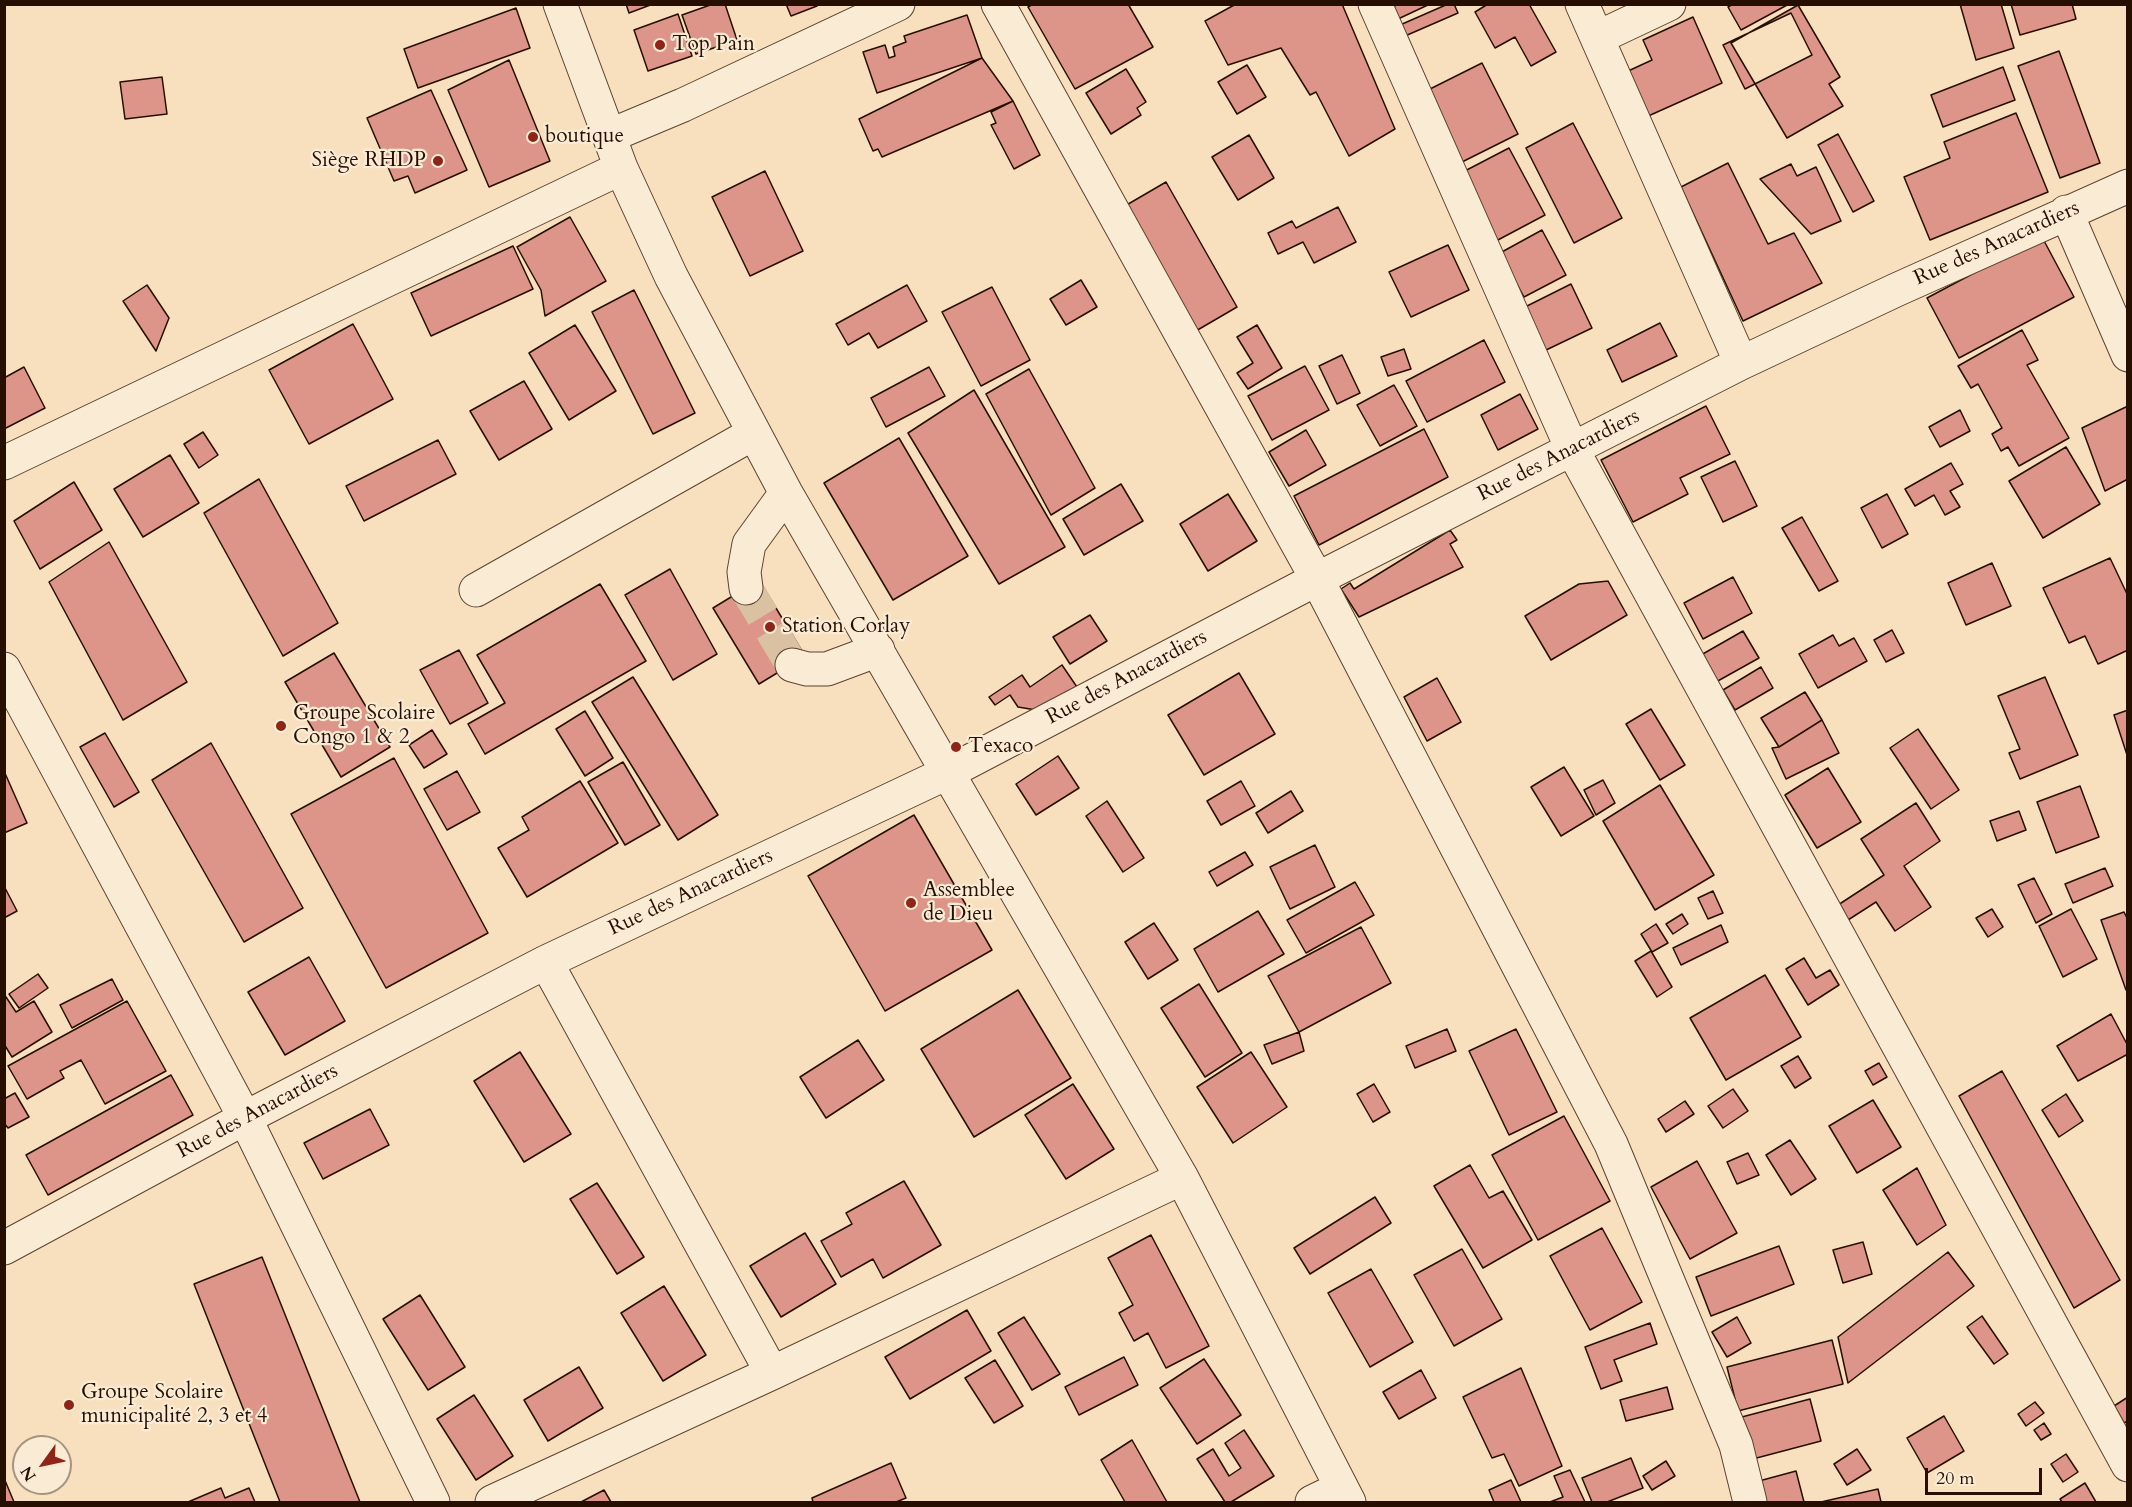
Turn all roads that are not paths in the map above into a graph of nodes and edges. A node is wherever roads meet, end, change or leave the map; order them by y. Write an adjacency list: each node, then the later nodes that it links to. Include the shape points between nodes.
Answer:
1 (560, 4): 8 (street)
2 (898, 4): 8 (street)
3 (998, 4): 18 (street)
4 (1375, 4): 15 (street)
5 (1582, 4): 7 (street)
6 (1669, 4): 7 (street)
7 (1597, 38): 13 (street)
8 (609, 136): 9 (street)
9 (621, 168): 14 (street, via 671,276); 16 (street)
10 (2127, 186): 11 (street, Rue des Anacardiers)
11 (2066, 212): 12 (street); 13 (street, Rue des Anacardiers)
12 (2127, 355)
13 (1741, 363): 15 (street, Rue des Anacardiers)
14 (754, 433): 17 (street); 20 (street)
15 (1572, 449): 18 (street, Rue des Anacardiers); 30 (street)
16 (4, 463)
17 (786, 493): 19 (street, via 749,544 744,572); 21 (street)
18 (1317, 579): 24 (street, Rue des Anacardiers); 35 (street, via 1611,1144 1736,1445)
19 (746, 588)
20 (476, 590)
21 (878, 650): 22 (street, via 827,669); 24 (street)
22 (792, 664)
23 (4, 669): 26 (street)
24 (949, 772): 25 (street, Rue des Anacardiers); 27 (street)
25 (546, 962): 26 (street, Rue des Anacardiers); 29 (street)
26 (245, 1118): 28 (street, Rue des Anacardiers); 32 (street)
27 (1182, 1178): 29 (street); 31 (street)
28 (4, 1248)
29 (772, 1373): 33 (street)
30 (2127, 1465)
31 (1345, 1495): 34 (street)
32 (433, 1503)
33 (492, 1503)
34 (1312, 1503)
35 (1749, 1503)

